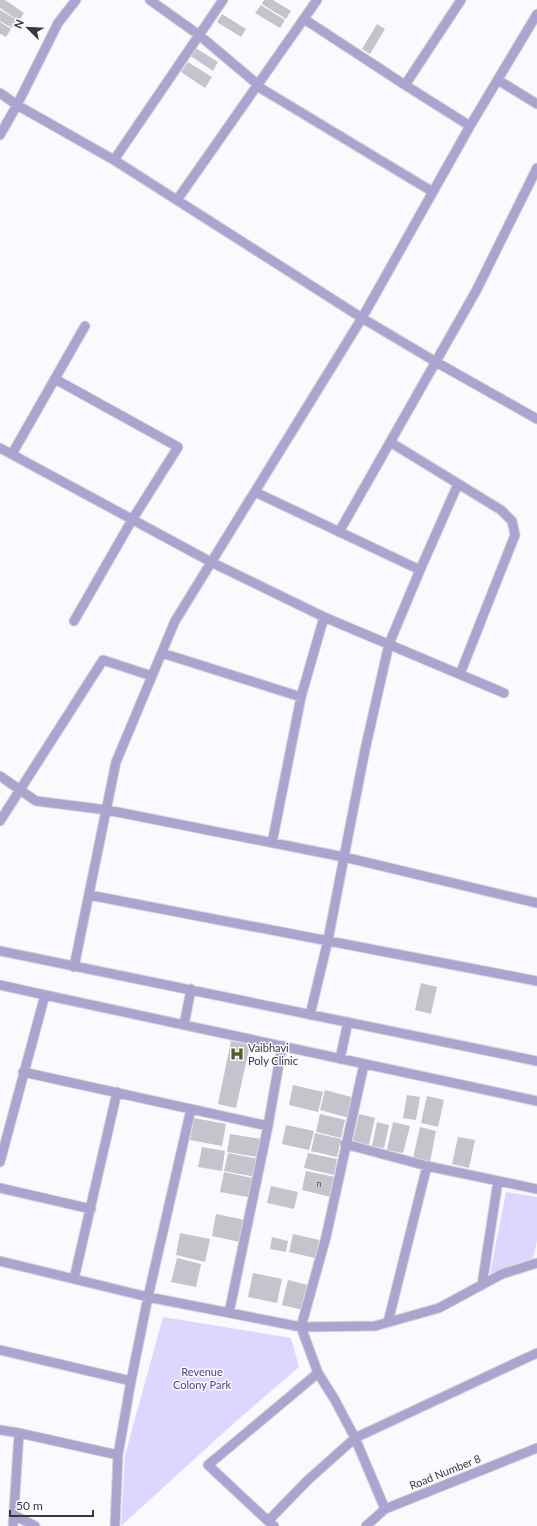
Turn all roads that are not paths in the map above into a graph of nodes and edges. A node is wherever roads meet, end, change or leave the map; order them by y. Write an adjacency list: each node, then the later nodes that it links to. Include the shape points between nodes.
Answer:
1 (76, 0): 14 (street, via 58,23)
2 (150, 0): 8 (street)
3 (223, 0): 8 (street)
4 (317, 0): 7 (street)
5 (461, 0): 10 (street)
6 (537, 16): 9 (street)
7 (304, 19): 10 (street); 11 (street)
8 (199, 35): 11 (street); 17 (street)
9 (498, 80): 13 (street); 15 (street)
10 (405, 85): 15 (street)
11 (257, 86): 19 (street); 20 (street)
12 (0, 94): 14 (street)
13 (537, 104)
14 (17, 105): 16 (street); 17 (street)
15 (470, 126): 19 (street)
16 (0, 135)
17 (114, 160): 20 (street)
18 (537, 168): 23 (street, via 476,291)
19 (432, 192): 21 (street)
20 (177, 200): 21 (street)
21 (362, 318): 23 (street); 30 (street)
22 (85, 326): 24 (street)
23 (436, 362): 25 (street); 26 (street)
24 (55, 379): 28 (street); 31 (street, via 178,448)
25 (537, 418)
26 (390, 442): 29 (street); 32 (street)
27 (0, 448): 28 (street)
28 (12, 454): 31 (street)
29 (458, 484): 34 (street); 39 (street, via 501,510 512,521 515,535)
30 (255, 492): 32 (street); 33 (street)
31 (132, 520): 33 (street); 36 (street)
32 (339, 532): 34 (street)
33 (211, 562): 35 (street); 38 (street, via 175,621)
34 (420, 570): 37 (street)
35 (324, 617): 37 (street); 42 (street)
36 (74, 621)
37 (389, 644): 39 (street); 48 (street)
38 (162, 653): 40 (street); 42 (street)
39 (460, 674): 41 (street)
40 (152, 676): 44 (street, via 103,660); 45 (street, via 116,762)
41 (504, 693)
42 (301, 697): 47 (street)
43 (0, 776): 44 (street)
44 (19, 790): 45 (street, via 36,801); 46 (street)
45 (107, 810): 47 (street); 49 (street)
46 (0, 821)
47 (272, 843): 48 (street)
48 (344, 857): 50 (street); 51 (street)
49 (89, 895): 51 (street); 53 (street)
50 (537, 904)
51 (328, 940): 54 (street); 58 (street)
52 (0, 951): 53 (street)
53 (74, 967): 56 (street)
54 (537, 981)
55 (0, 984): 57 (street)
56 (191, 989): 58 (street); 60 (street)
57 (45, 995): 60 (street); 65 (street)
58 (310, 1015): 59 (street)
59 (348, 1022): 62 (street); 63 (street)
60 (184, 1025): 61 (street)
61 (282, 1046): 62 (street); 69 (street)
62 (340, 1059): 64 (street)
63 (537, 1060)
64 (364, 1064): 67 (street); 70 (street)
65 (23, 1072): 66 (street); 71 (street)
66 (117, 1092): 68 (street); 76 (street)
67 (537, 1101)
68 (191, 1109): 69 (street); 81 (street)
69 (268, 1126): 82 (street)
70 (345, 1144): 72 (street); 84 (street, via 326,1236)
71 (0, 1162)
72 (427, 1166): 73 (street); 83 (street)
73 (498, 1181): 75 (street); 80 (street)
74 (0, 1188): 76 (street)
75 (537, 1189)
76 (90, 1209): 79 (street)
77 (0, 1260): 79 (street)
78 (537, 1262): 80 (street, via 502,1274)
79 (74, 1279): 81 (street)
80 (482, 1285): 83 (street, via 439,1308)
81 (148, 1297): 82 (street); 88 (street)
82 (229, 1313): 84 (street)
83 (388, 1322): 84 (street, via 375,1326)
84 (301, 1327): 87 (street)
85 (0, 1350): 88 (street)
86 (537, 1353): 91 (street)
87 (318, 1373): 91 (street); 96 (street, via 208,1465)
88 (131, 1381): 93 (street)
89 (0, 1430): 90 (street)
90 (19, 1433): 93 (street); 95 (street)
91 (355, 1438): 94 (street); 96 (street, via 308,1480)
92 (537, 1448): 94 (street, Road Number 8)
93 (118, 1455): 99 (street)
94 (385, 1509): 100 (street, Road Number 8)
95 (14, 1515): 97 (street); 98 (street)
96 (271, 1523)
97 (13, 1526)
98 (35, 1526)
99 (115, 1526)
100 (366, 1526)

